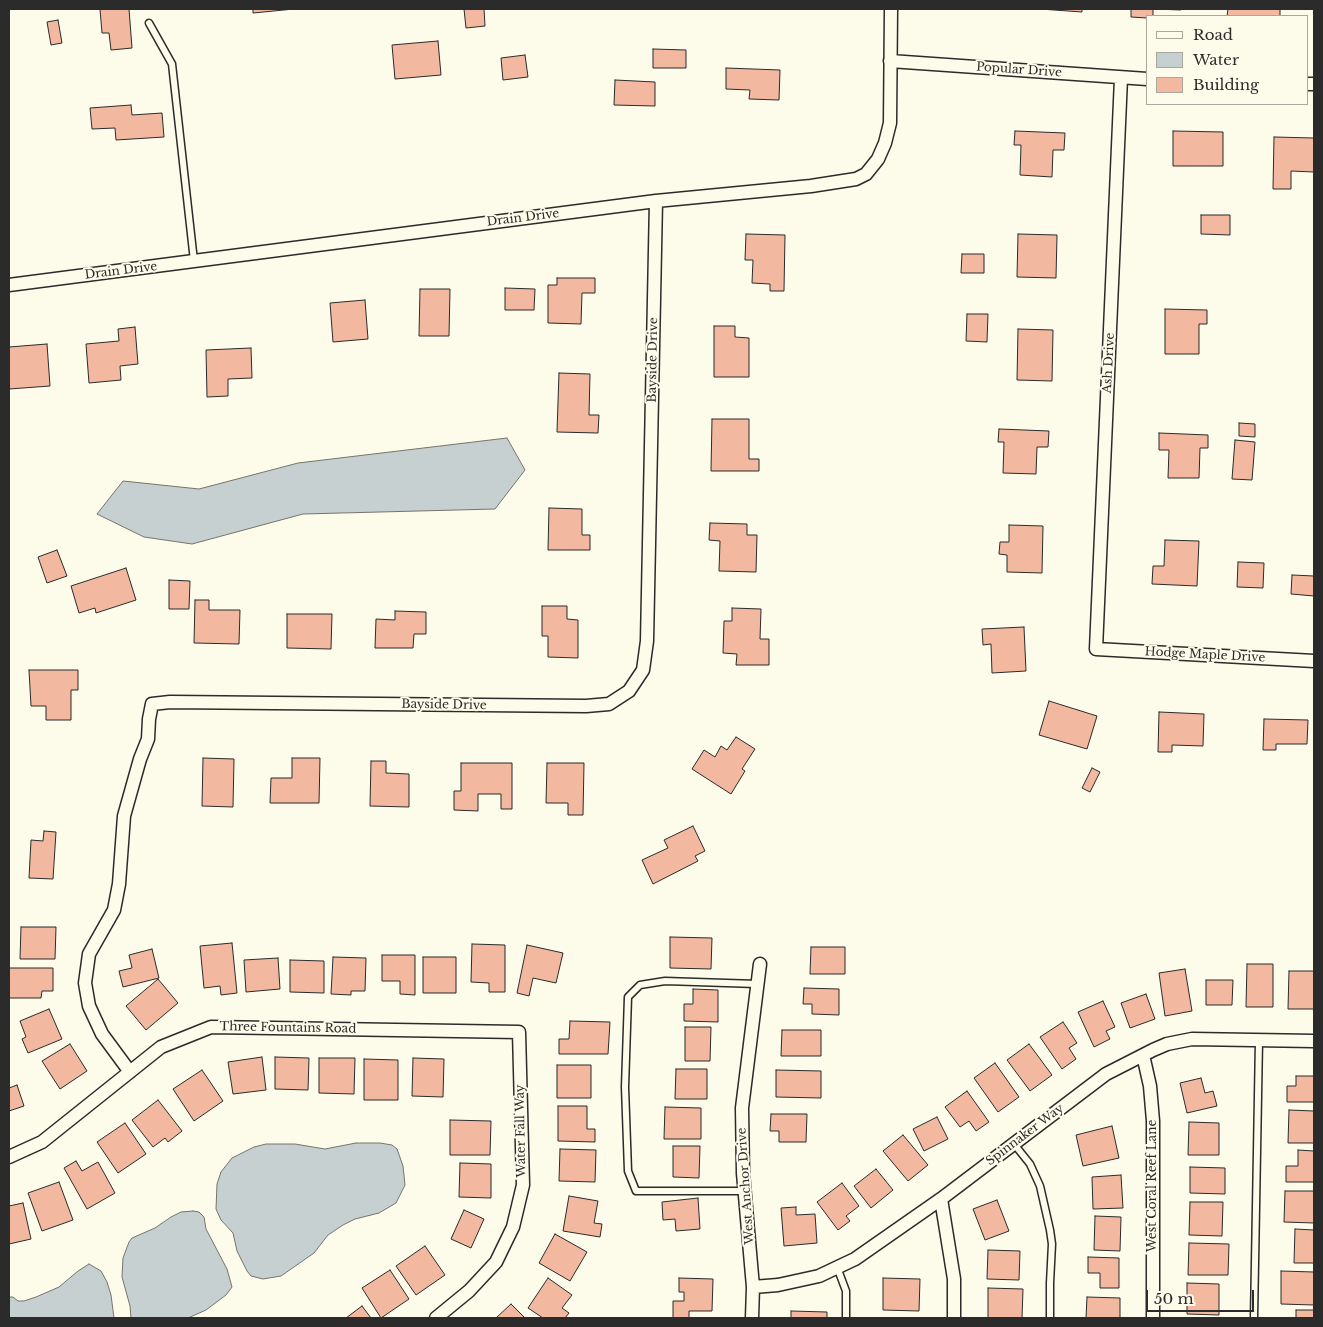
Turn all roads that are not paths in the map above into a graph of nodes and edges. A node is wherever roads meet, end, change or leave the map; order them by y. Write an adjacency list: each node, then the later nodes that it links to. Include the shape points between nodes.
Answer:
1 (891, 9): 3 (street, Drain Drive)
2 (149, 23): 7 (lane, via 172,64)
3 (890, 61): 4 (street, Popular Drive); 6 (street, Drain Drive, via 890,123 878,159 866,174 856,179 811,186)
4 (1121, 78): 5 (street, Popular Drive); 9 (street, Ash Drive)
5 (1146, 79)
6 (656, 201): 7 (street, Drain Drive); 17 (street, Bayside Drive, via 647,641 643,670 629,691 609,704 586,706 152,704 148,738 124,816 114,910 89,954 85,983 89,1006 102,1034)
7 (194, 261): 8 (street, Drain Drive)
8 (9, 285)
9 (1096, 649): 10 (street, Hodge Maple Drive)
10 (1314, 660)
11 (760, 964): 12 (street, West Anchor Drive)
12 (758, 984): 20 (street, West Anchor Drive, via 742,1108); 20 (lane, via 665,981 640,986 628,997 625,1087 628,1171 636,1191)
13 (519, 1032): 17 (street, Three Fountains Road, via 211,1027 161,1047); 24 (street, Water Fall Way, via 522,1185 513,1227 496,1262 469,1291)
14 (1259, 1040): 15 (street, Spinnaker Way); 16 (street, Spinnaker Way, via 1192,1039 1167,1044); 30 (lane)
15 (1314, 1041)
16 (1143, 1055): 18 (street, Spinnaker Way, via 1106,1074); 29 (street, West Coral Reef Lane, via 1153,1121)
17 (130, 1072): 19 (street, Three Fountains Road, via 42,1142)
18 (1013, 1143): 21 (street, Spinnaker Way); 28 (lane, via 1030,1164 1040,1186 1050,1230)
19 (9, 1157)
20 (745, 1191): 23 (street, West Anchor Drive)
21 (941, 1199): 22 (street, Spinnaker Way); 27 (street, via 954,1279)
22 (837, 1268): 23 (street, Spinnaker Way, via 819,1276); 26 (lane, via 846,1291)
23 (753, 1288): 25 (street, West Anchor Drive)
24 (436, 1318)
25 (752, 1318)
26 (846, 1318)
27 (954, 1318)
28 (1050, 1318)
29 (1153, 1318)
30 (1254, 1318)

